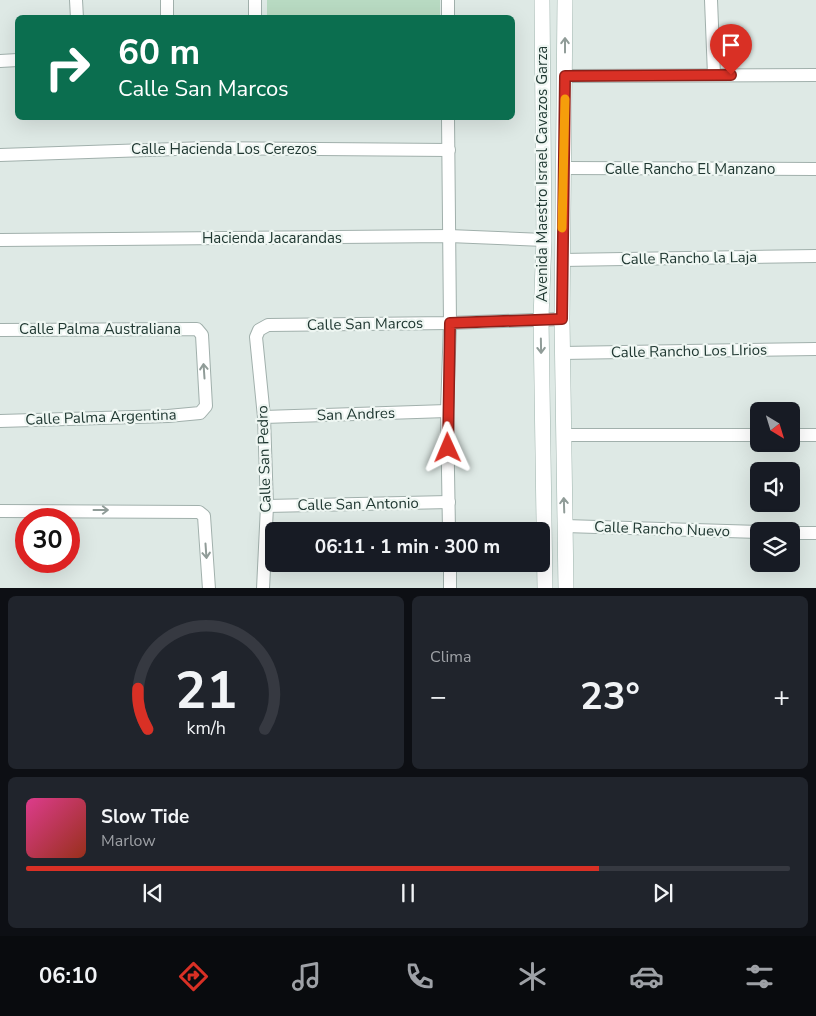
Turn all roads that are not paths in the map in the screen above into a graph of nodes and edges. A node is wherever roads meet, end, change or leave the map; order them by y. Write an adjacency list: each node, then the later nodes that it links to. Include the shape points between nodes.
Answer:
1 (76, 0): 8 (street)
2 (167, 0): 9 (street)
3 (255, 0): 10 (street)
4 (448, 0): 11 (street)
5 (542, 0): 24 (street, Avenida Maestro Israel Cavazos Garza)
6 (565, 0): 16 (street, Avenida Maestro Israel Cavazos Garza, one-way to 6)
7 (711, 0): 14 (street)
8 (77, 15)
9 (167, 15)
10 (255, 15)
11 (448, 15)
12 (15, 60): 13 (street)
13 (0, 61)
14 (714, 75): 15 (street); 16 (street)
15 (816, 75)
16 (565, 76): 20 (street, Avenida Maestro Israel Cavazos Garza)
17 (448, 120): 18 (street)
18 (448, 150): 19 (street, Calle Hacienda Los Cerezos, via 206,148); 22 (street)
19 (0, 155)
20 (564, 168): 21 (street, Calle Rancho El Manzano); 26 (street, Avenida Maestro Israel Cavazos Garza)
21 (816, 169)
22 (449, 236): 23 (street, Hacienda Jacarandas); 24 (street, Hacienda Jacarandas); 29 (street)
23 (0, 240)
24 (544, 240): 27 (street, Avenida Maestro Israel Cavazos Garza)
25 (816, 256): 26 (street, Calle Rancho la Laja)
26 (562, 260): 28 (street, Avenida Maestro Israel Cavazos Garza)
27 (541, 318): 28 (street, Calle San Marcos); 29 (street, Calle San Marcos); 54 (street, Avenida Maestro Israel Cavazos Garza, one-way to 54)
28 (562, 319): 33 (street, Avenida Maestro Israel Cavazos Garza)
29 (450, 323): 31 (street, Calle San Marcos, via 268,325); 34 (street)
30 (0, 330): 35 (street, Calle Palma Australiana, one-way to 30, via 206,406 202,335 199,330)
31 (259, 330): 36 (street, Calle San Pedro, via 256,337)
32 (816, 348): 33 (street, Calle Rancho Los LIrios)
33 (562, 353): 38 (street, Avenida Maestro Israel Cavazos Garza)
34 (447, 411): 36 (street, San Andres); 42 (street)
35 (203, 412): 37 (street, Calle Palma Argentina)
36 (264, 417): 43 (street, Calle San Pedro)
37 (0, 421)
38 (563, 435): 39 (street); 46 (street, Avenida Maestro Israel Cavazos Garza, one-way to 38)
39 (750, 435)
40 (800, 435): 41 (street)
41 (816, 435)
42 (449, 502): 43 (street, Calle San Antonio); 45 (street)
43 (267, 506): 52 (street, Calle San Pedro)
44 (0, 512): 51 (street, one-way to 51, via 200,512 203,514)
45 (449, 522)
46 (565, 526): 47 (street, Calle Rancho Nuevo); 55 (street, Avenida Maestro Israel Cavazos Garza)
47 (750, 532)
48 (800, 532): 49 (street)
49 (816, 533)
50 (450, 572): 53 (street)
51 (209, 588)
52 (263, 588)
53 (450, 588)
54 (545, 588)
55 (566, 588)

